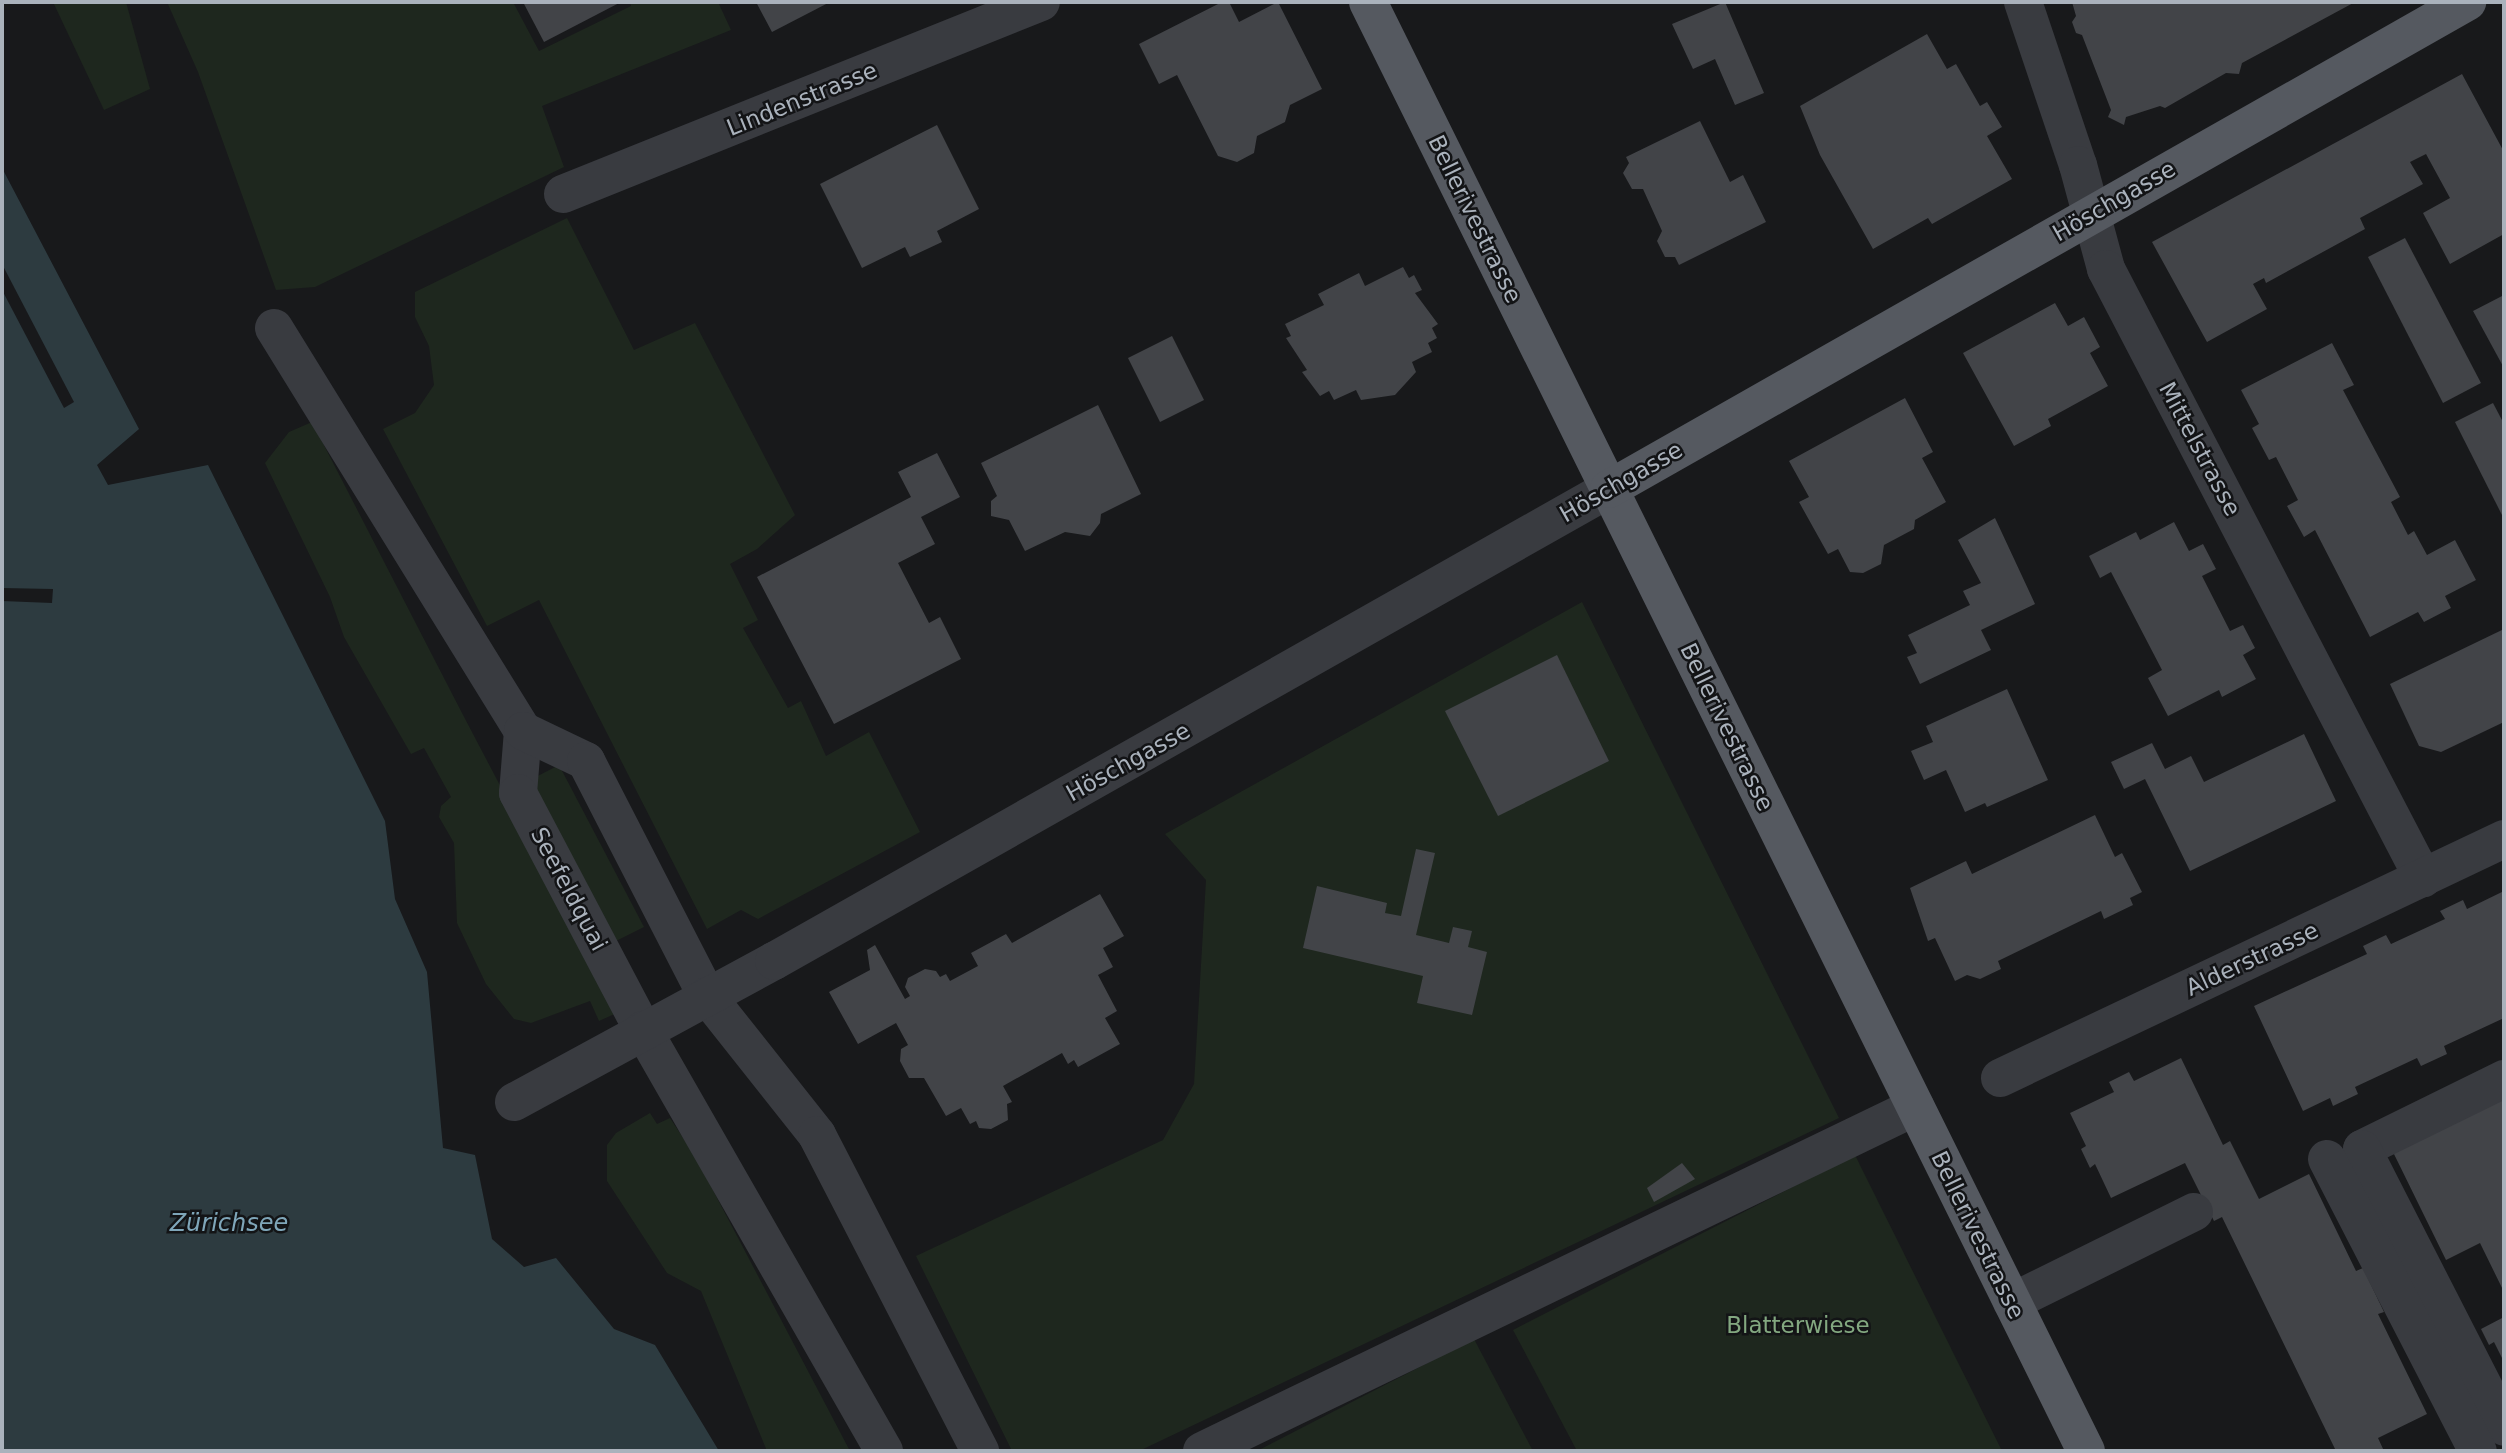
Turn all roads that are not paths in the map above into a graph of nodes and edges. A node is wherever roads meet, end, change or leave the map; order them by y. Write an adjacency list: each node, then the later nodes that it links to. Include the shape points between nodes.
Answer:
1 (1041, 2): 5 (street, Lindenstrasse)
2 (1368, 2): 8 (main road, Bellerivestrasse)
3 (2023, 2): 6 (street, Mittelstrasse)
4 (2467, 2): 6 (main road, Höschgasse)
5 (563, 194)
6 (2091, 214): 8 (main road, Höschgasse); 11 (street, Mittelstrasse, via 2106,269)
7 (274, 328): 9 (street)
8 (1609, 489): 12 (street, Höschgasse); 17 (main road, Bellerivestrasse)
9 (523, 731): 12 (street, via 586,761); 13 (street, Seefeldquai, via 518,793)
10 (2504, 839): 11 (street, Alderstrasse)
11 (2423, 878): 14 (street, Alderstrasse)
12 (707, 996): 13 (street, Höschgasse); 23 (street, via 817,1135)
13 (643, 1030): 16 (street, Höschgasse); 22 (street, Seefeldquai)
14 (2000, 1078)
15 (2504, 1079): 21 (street, via 2362,1149)
16 (514, 1102)
17 (1915, 1107): 20 (main road, Bellerivestrasse); 24 (street)
18 (2327, 1160): 26 (street)
19 (2194, 1212): 20 (street)
20 (2012, 1302): 25 (main road, Bellerivestrasse)
21 (2504, 1427)
22 (884, 1451)
23 (980, 1451)
24 (1202, 1451)
25 (2086, 1451)
26 (2477, 1451)

